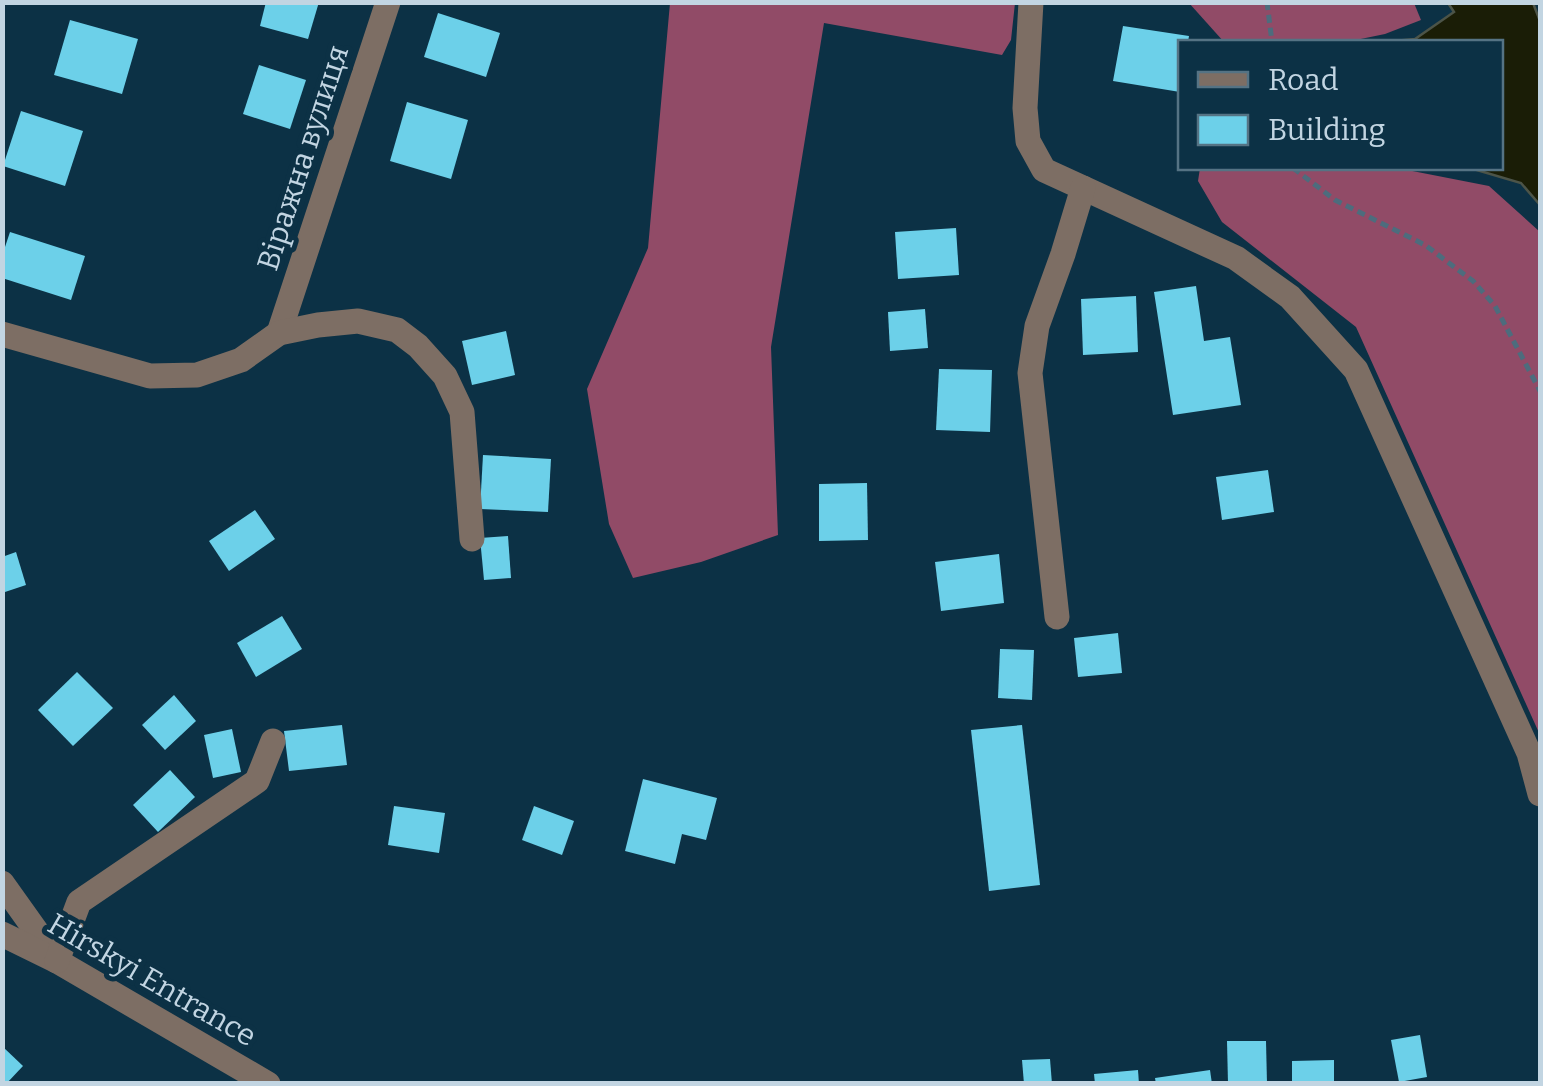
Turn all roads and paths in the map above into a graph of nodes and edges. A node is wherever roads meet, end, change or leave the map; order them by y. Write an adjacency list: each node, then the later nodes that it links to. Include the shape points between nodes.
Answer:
1 (388, 2): 7 (street, Віражна вулиця)
2 (1031, 2): 6 (street, via 1028,141 1044,170)
3 (1266, 2): 4 (path)
4 (1272, 40)
5 (1295, 170): 9 (path, via 1473,280 1495,306)
6 (1084, 188): 11 (street, via 1037,326 1030,373); 13 (street, via 1236,258 1290,297 1356,370 1529,753)
7 (279, 333): 8 (street, via 242,360 197,375 150,376); 10 (street, via 358,321 397,330 418,346 445,376 462,412)
8 (2, 334)
9 (1540, 392)
10 (472, 539)
11 (1057, 617)
12 (273, 740): 16 (street, via 257,781 79,902)
13 (1540, 794)
14 (2, 882): 16 (street)
15 (2, 934): 16 (street, Hirskyi Entrance)
16 (56, 960): 17 (street, Hirskyi Entrance)
17 (268, 1084)

